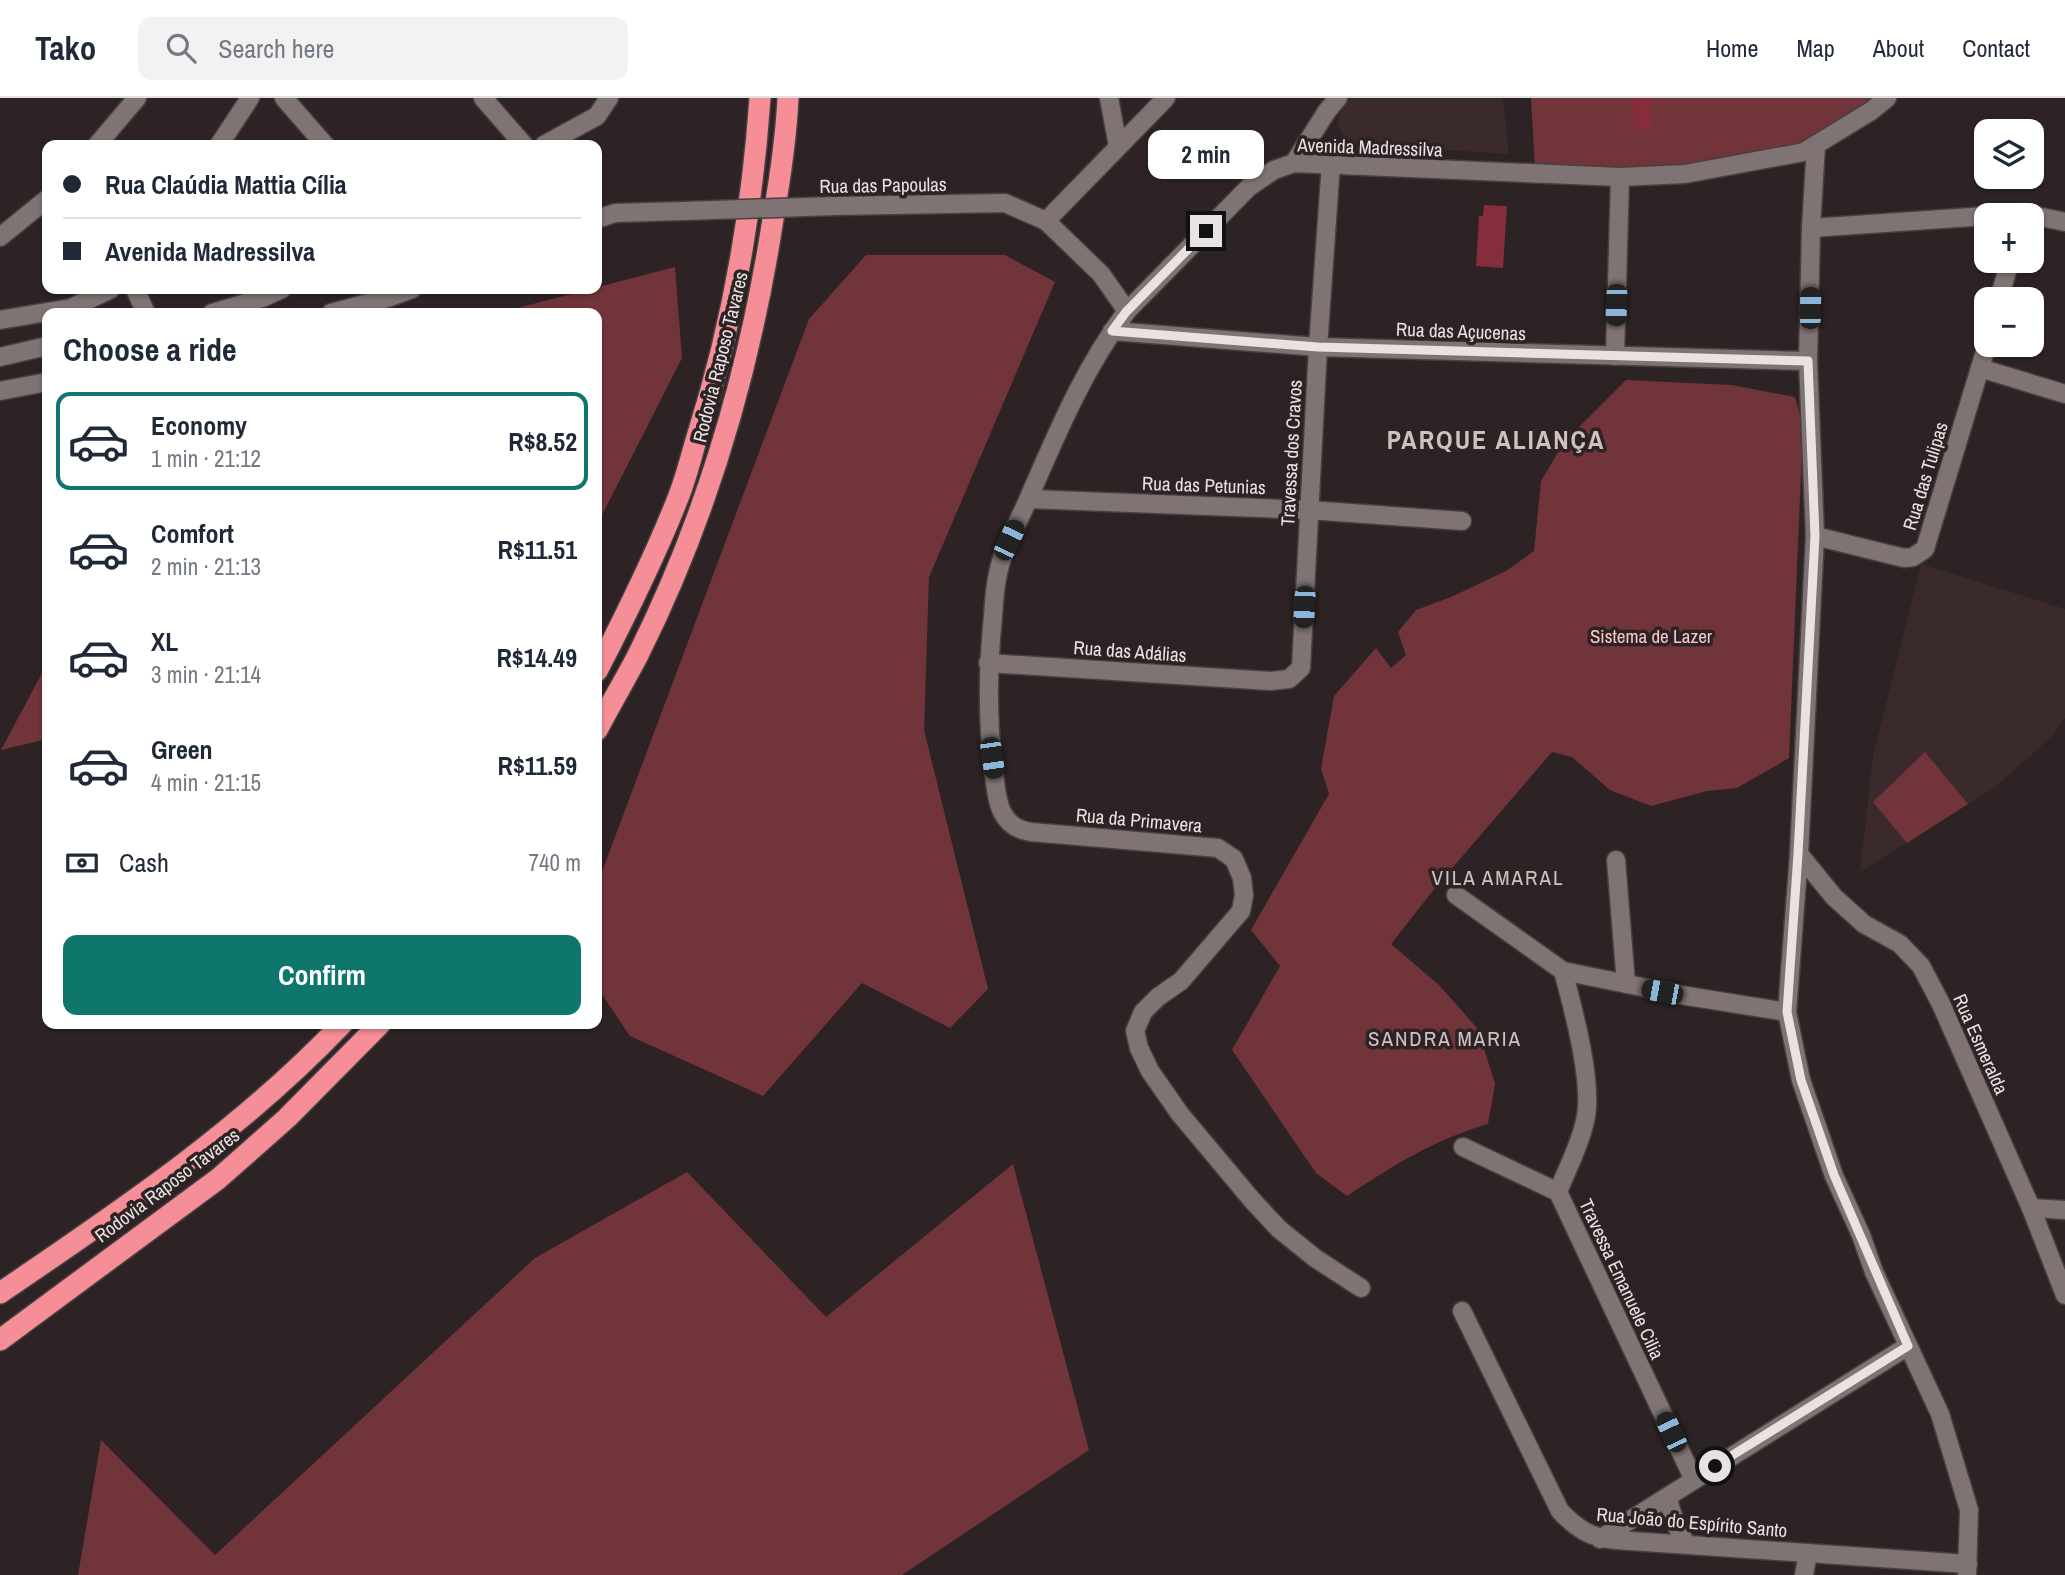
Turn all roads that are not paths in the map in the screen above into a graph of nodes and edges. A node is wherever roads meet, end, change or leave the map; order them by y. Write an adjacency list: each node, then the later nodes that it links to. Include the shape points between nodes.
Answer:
1 (137, 98): 12 (street)
2 (250, 98): 13 (street)
3 (284, 98): 14 (street)
4 (484, 98): 15 (street)
5 (609, 98): 16 (street, via 597,116)
6 (760, 98): 58 (highway, Rodovia Raposo Tavares, via 743,256 714,386 678,497)
7 (788, 98): 61 (highway, Rodovia Raposo Tavares, via 764,280 729,425 679,562)
8 (1109, 98): 18 (street)
9 (1166, 98): 18 (street)
10 (1338, 98): 19 (street)
11 (1888, 98): 17 (street, Avenida Madressilva)
12 (101, 140)
13 (222, 140)
14 (320, 140)
15 (520, 140)
16 (553, 140)
17 (1816, 145): 21 (street, Avenida Madressilva, via 1804,152 1698,172); 30 (street)
18 (1118, 146): 27 (street)
19 (1294, 163): 20 (street, Avenida Madressilva); 40 (street, Avenida Madressilva, via 1249,187)
20 (1331, 163): 21 (street, Avenida Madressilva); 45 (street, Travessa dos Cravos)
21 (1620, 177): 46 (street)
22 (42, 203): 28 (street)
23 (0, 216): 28 (street)
24 (1974, 216): 30 (street)
25 (602, 217): 27 (street, Rua das Papoulas, bridge, via 615,212 1005,203)
26 (2044, 218): 29 (street)
27 (1046, 221): 40 (street, Rua das Papoulas, via 1101,274)
28 (18, 222): 31 (street)
29 (2065, 222)
30 (1811, 229): 49 (street)
31 (0, 237)
32 (100, 294): 36 (street)
33 (271, 294): 37 (street)
34 (398, 294): 35 (street)
35 (387, 298): 38 (street); 39 (street)
36 (71, 308)
37 (229, 308)
38 (350, 308)
39 (379, 308)
40 (1126, 312): 43 (street, Avenida Madressilva)
41 (42, 313): 42 (street)
42 (0, 320)
43 (1112, 331): 45 (street, Rua das Açucenas); 54 (street, Avenida Madressilva, via 1072,398)
44 (42, 347): 47 (street)
45 (1318, 347): 46 (street, Rua das Açucenas); 55 (street, Travessa dos Cravos)
46 (1615, 356): 49 (street, Rua das Açucenas)
47 (0, 357)
48 (1983, 357): 50 (street, Rua das Tulipas)
49 (1808, 361): 57 (street)
50 (1980, 368): 53 (street); 57 (street, Rua das Tulipas, via 1929,540 1921,553 1904,558)
51 (42, 383): 52 (street)
52 (0, 391)
53 (2065, 394)
54 (1029, 499): 55 (street, Rua das Petunias); 59 (street, Avenida Madressilva, via 998,569)
55 (1309, 510): 56 (street, Rua das Petunias); 60 (street, Travessa dos Cravos, via 1301,668 1289,679)
56 (1462, 521)
57 (1815, 536): 63 (street)
58 (602, 661)
59 (988, 663): 60 (street, Rua das Adálias); 62 (street, Avenida Madressilva, via 998,799 1005,820 1017,830)
60 (1270, 681)
61 (602, 721)
62 (1031, 832): 75 (street, Rua da Primavera, via 1218,848 1234,859 1242,878 1241,911 1181,981 1143,1012 1135,1031 1139,1048 1180,1114 1279,1229)
63 (1798, 854): 68 (street); 73 (street, Rua Esmeralda, via 1834,897 1864,924 1900,944 1921,966)
64 (1616, 860): 67 (street)
65 (1456, 895): 66 (street)
66 (1563, 971): 67 (street); 72 (street, via 1587,1088 1586,1120)
67 (1626, 984): 68 (street)
68 (1787, 1012): 80 (street, via 1801,1080 1834,1175)
69 (337, 1029): 76 (highway, Rodovia Raposo Tavares, via 254,1108 178,1170)
70 (375, 1029): 79 (highway, Rodovia Raposo Tavares, via 287,1118 218,1179)
71 (1463, 1147): 72 (street, Travessa Emanuele Cilia)
72 (1558, 1192): 81 (street, Travessa Emanuele Cilia)
73 (2031, 1208): 74 (street); 77 (street, Rua Esmeralda)
74 (2065, 1210)
75 (1361, 1288)
76 (0, 1293)
77 (2065, 1295)
78 (1462, 1311): 83 (street, Rua João do Espírito Santo, via 1560,1511)
79 (0, 1340)
80 (1908, 1346): 81 (street); 86 (street, via 1940,1414 1969,1510)
81 (1694, 1480): 82 (street)
82 (1667, 1497): 83 (street); 84 (street)
83 (1600, 1539): 84 (street, Rua João do Espírito Santo)
84 (1685, 1544): 85 (street, Rua João do Espírito Santo)
85 (1808, 1553): 86 (street, Rua João do Espírito Santo); 87 (street)
86 (1967, 1569)
87 (1804, 1575)

